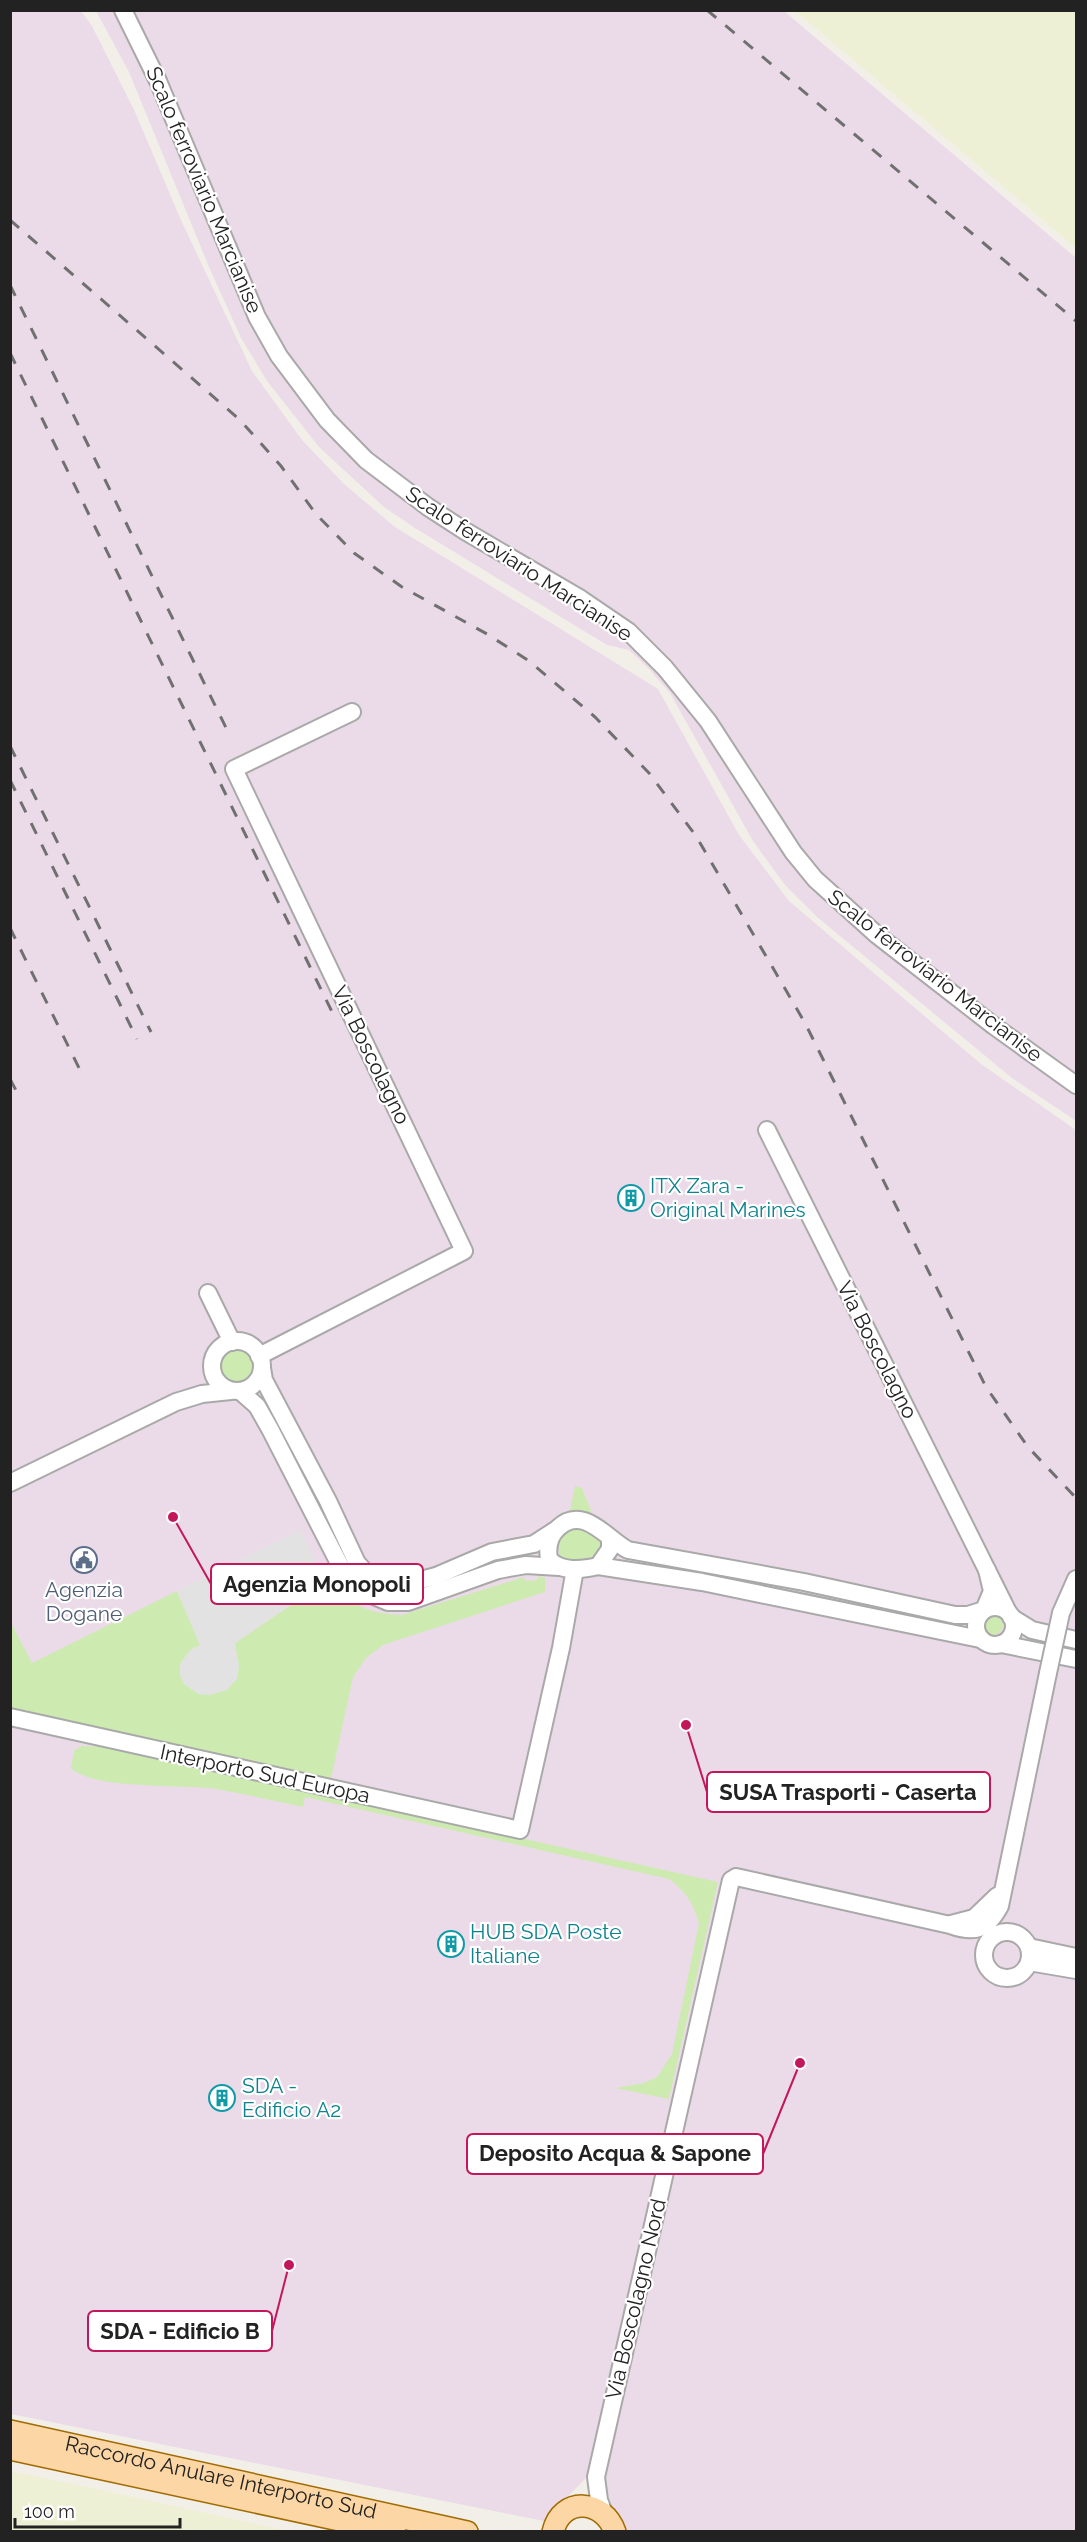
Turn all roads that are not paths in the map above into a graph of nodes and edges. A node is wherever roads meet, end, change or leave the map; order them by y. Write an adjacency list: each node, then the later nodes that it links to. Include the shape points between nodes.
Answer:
1 (123, 10): 3 (street, Scalo ferroviario Marcianise, via 158,81 257,317 279,356 327,420 366,459 428,507 628,631 665,668 708,721 815,879 886,942)
2 (352, 712): 8 (street, Via Boscolagno, via 234,769 464,1251)
3 (1077, 1085)
4 (767, 1130): 16 (street, Via Boscolagno)
5 (208, 1293): 6 (street)
6 (232, 1342): 7 (street, via 221,1347); 8 (street, via 252,1346)
7 (213, 1360): 9 (street, via 213,1375 224,1387); 10 (street)
8 (260, 1362): 9 (street, Via Boscolagno, via 255,1384); 12 (street, via 264,1380 357,1563 367,1574 398,1586 436,1576 492,1552 534,1544)
9 (236, 1391): 10 (street, via 202,1394); 15 (street, via 257,1406 342,1569 369,1594 388,1602 408,1602 498,1570 526,1565)
10 (177, 1402): 11 (street)
11 (10, 1483)
12 (554, 1531): 13 (street, via 563,1523 584,1521); 15 (street, via 549,1559)
13 (610, 1538): 14 (street, via 610,1550); 18 (street, via 628,1550 804,1582 954,1615)
14 (598, 1566): 15 (street); 20 (street, via 702,1582)
15 (567, 1568): 24 (street, Interporto Sud Europa, via 561,1648 520,1830)
16 (987, 1570): 18 (street, Via Boscolagno, via 992,1591); 19 (street, Via Boscolagno)
17 (1077, 1579): 29 (street, Via Boscolagno Nord, bridge, via 1061,1613 1002,1891 974,1918 950,1924 736,1877 730,1883)
18 (984, 1610): 19 (street, via 997,1607); 20 (street, Via Boscolagno, via 975,1627)
19 (1010, 1614): 21 (street, via 1032,1630); 22 (street, via 1014,1628)
20 (980, 1639): 22 (street, via 992,1645)
21 (1077, 1640)
22 (1001, 1644): 23 (street)
23 (1077, 1659)
24 (10, 1717)
25 (1077, 1958): 26 (street, via 1029,1955)
26 (1077, 1971)
27 (10, 2432): 34 (main road, Raccordo Anulare Interporto Sud)
28 (10, 2449): 33 (main road, Raccordo Anulare Interporto Sud)
29 (596, 2477): 30 (street, Via Boscolagno Nord); 31 (street, Via Boscolagno Nord)
30 (575, 2507): 31 (main road, via 595,2508); 32 (main road, via 558,2518)
31 (604, 2513): 35 (main road)
32 (552, 2530)
33 (395, 2532)
34 (467, 2532)
35 (615, 2532)

